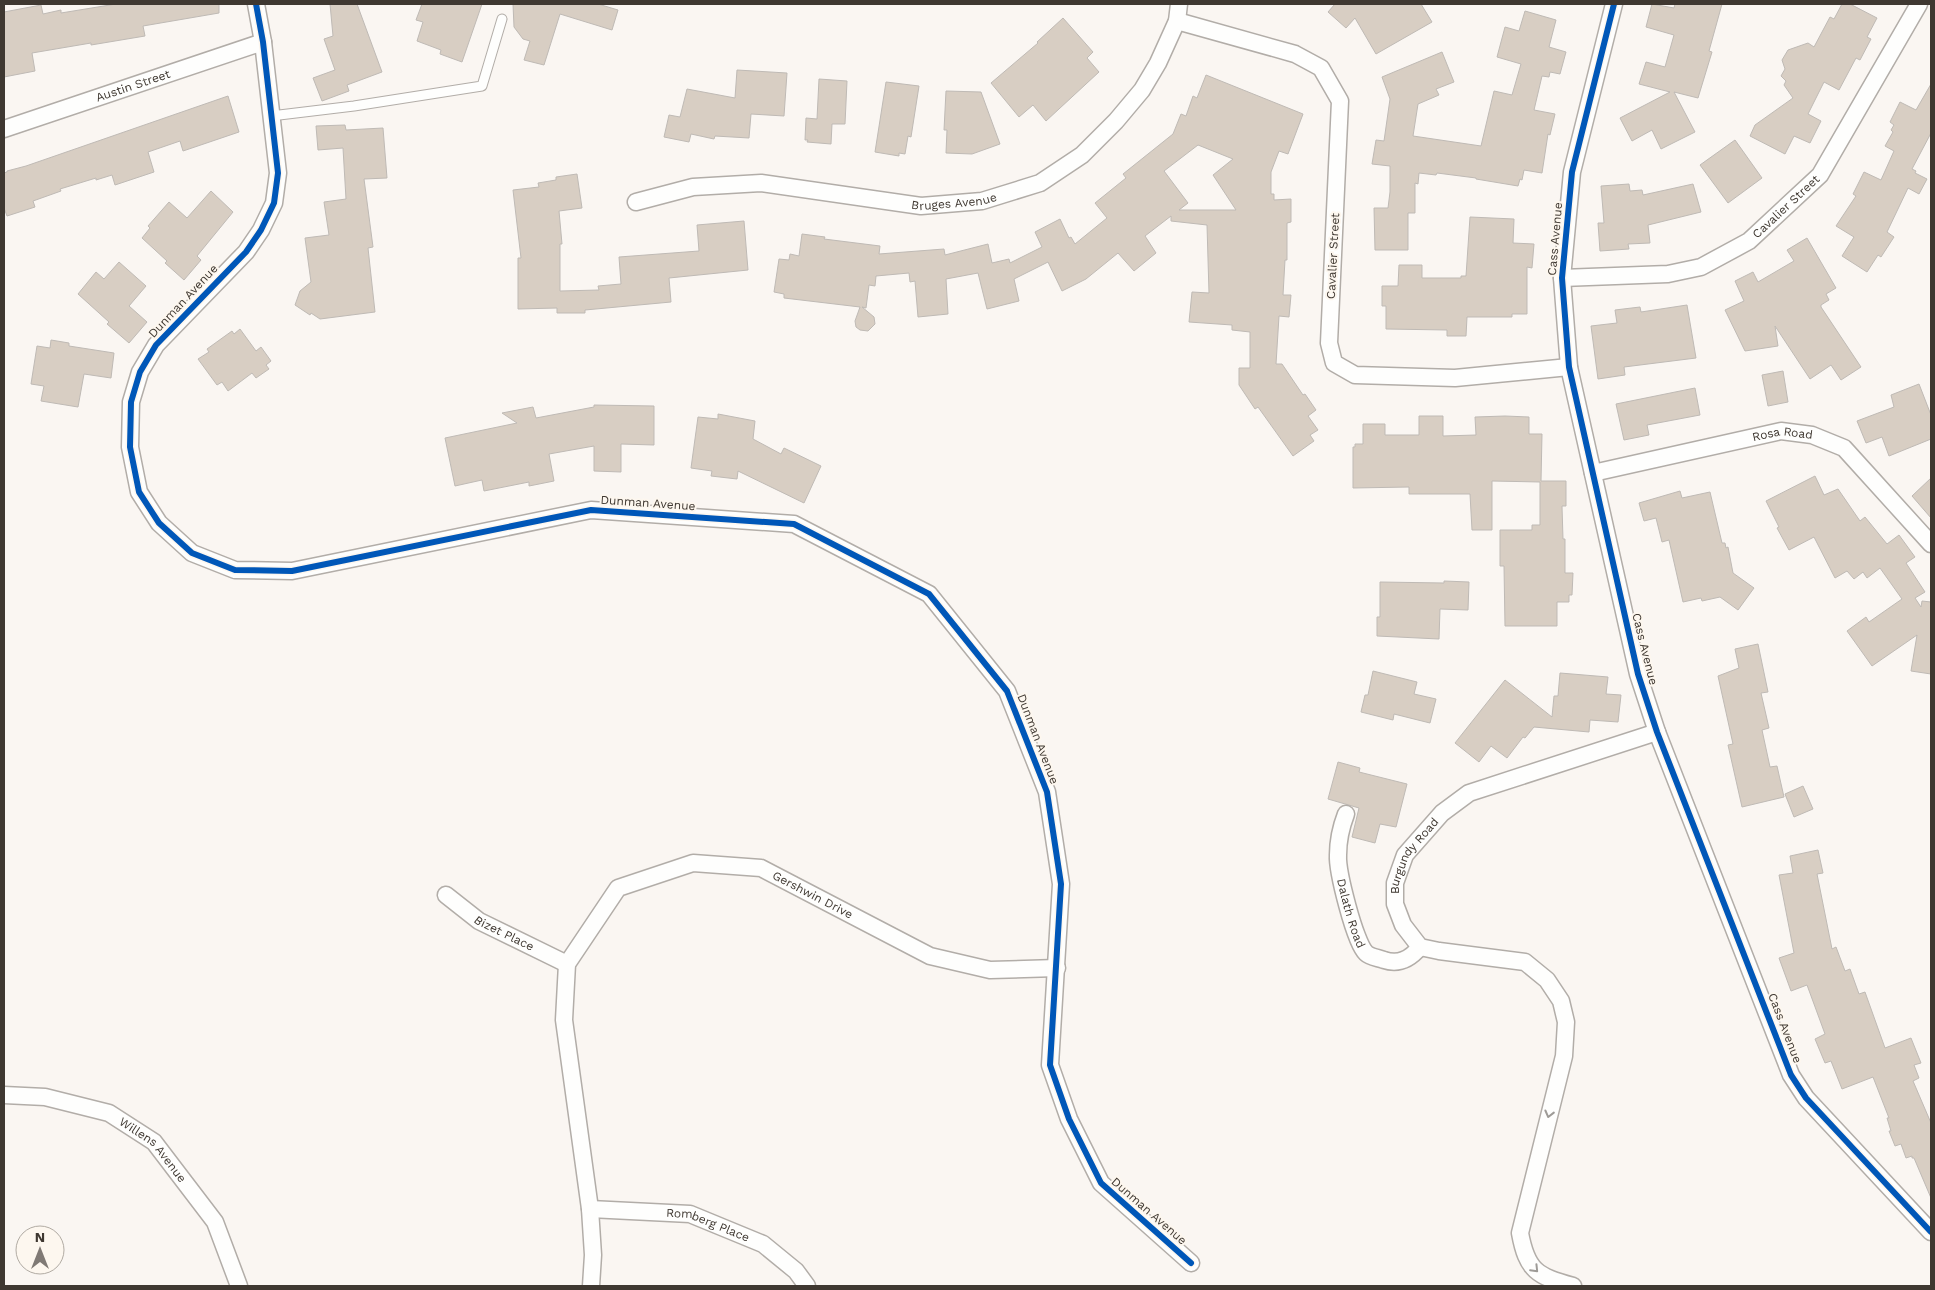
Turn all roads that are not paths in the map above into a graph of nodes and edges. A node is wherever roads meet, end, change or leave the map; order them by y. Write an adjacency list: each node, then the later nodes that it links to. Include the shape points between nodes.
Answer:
1 (256, 4): 7 (street, Dunman Avenue)
2 (1179, 4): 6 (street, Bruges Avenue)
3 (1614, 4): 11 (street, Cass Avenue, via 1572,172)
4 (1919, 4): 11 (street, Cavalier Street, via 1820,175 1749,241 1700,267 1668,274)
5 (502, 19): 8 (lane, via 482,86)
6 (1177, 22): 10 (street, Bruges Avenue, via 1142,90 1116,121 1082,155 1040,183 982,201 921,206 761,183 694,187); 12 (street, Cavalier Street, via 1296,54 1321,68 1340,101 1329,343 1334,363 1356,375 1455,378)
7 (263, 42): 8 (street, Dunman Avenue); 9 (street, Austin Street)
8 (271, 116): 20 (street, Dunman Avenue, via 278,173 274,203 261,230 246,252 156,346 140,372 131,402 130,447 139,492 159,523 192,553 236,570 292,571 591,510 794,524 929,594 1007,691 1047,792 1061,884)
9 (4, 129)
10 (636, 202)
11 (1562, 278): 12 (street, Cass Avenue)
12 (1568, 367): 13 (street, Cass Avenue)
13 (1593, 473): 14 (street, Rosa Road, via 1781,431 1812,435 1844,448); 15 (street, Cass Avenue, via 1638,674)
14 (1931, 544)
15 (1657, 732): 18 (street, Burgundy Road, via 1468,792 1442,813 1405,855 1395,883 1395,904 1403,926); 23 (street, Cass Avenue, via 1791,1075 1806,1098)
16 (1346, 814): 18 (street, Dalath Road, via 1340,834 1339,873 1358,940 1366,953 1392,963 1414,954)
17 (446, 895): 19 (street, Bizet Place, via 479,921)
18 (1420, 947): 28 (street, one-way to 28, via 1526,962 1547,980 1561,1001 1566,1022 1564,1056 1520,1233 1524,1252 1532,1267 1545,1278)
19 (567, 964): 20 (street, Gershwin Drive, via 618,888 693,863 762,868 930,956 990,970); 22 (street, via 564,1020)
20 (1057, 968): 24 (street, Dunman Avenue, via 1050,1065 1069,1119 1100,1183)
21 (4, 1095): 25 (street, Willens Avenue, via 45,1097 109,1112 154,1142 215,1222)
22 (590, 1209): 26 (street); 27 (street, Romberg Place, via 690,1214 763,1244 796,1271)
23 (1931, 1232)
24 (1192, 1263)
25 (239, 1286)
26 (591, 1286)
27 (807, 1286)
28 (1572, 1286)

